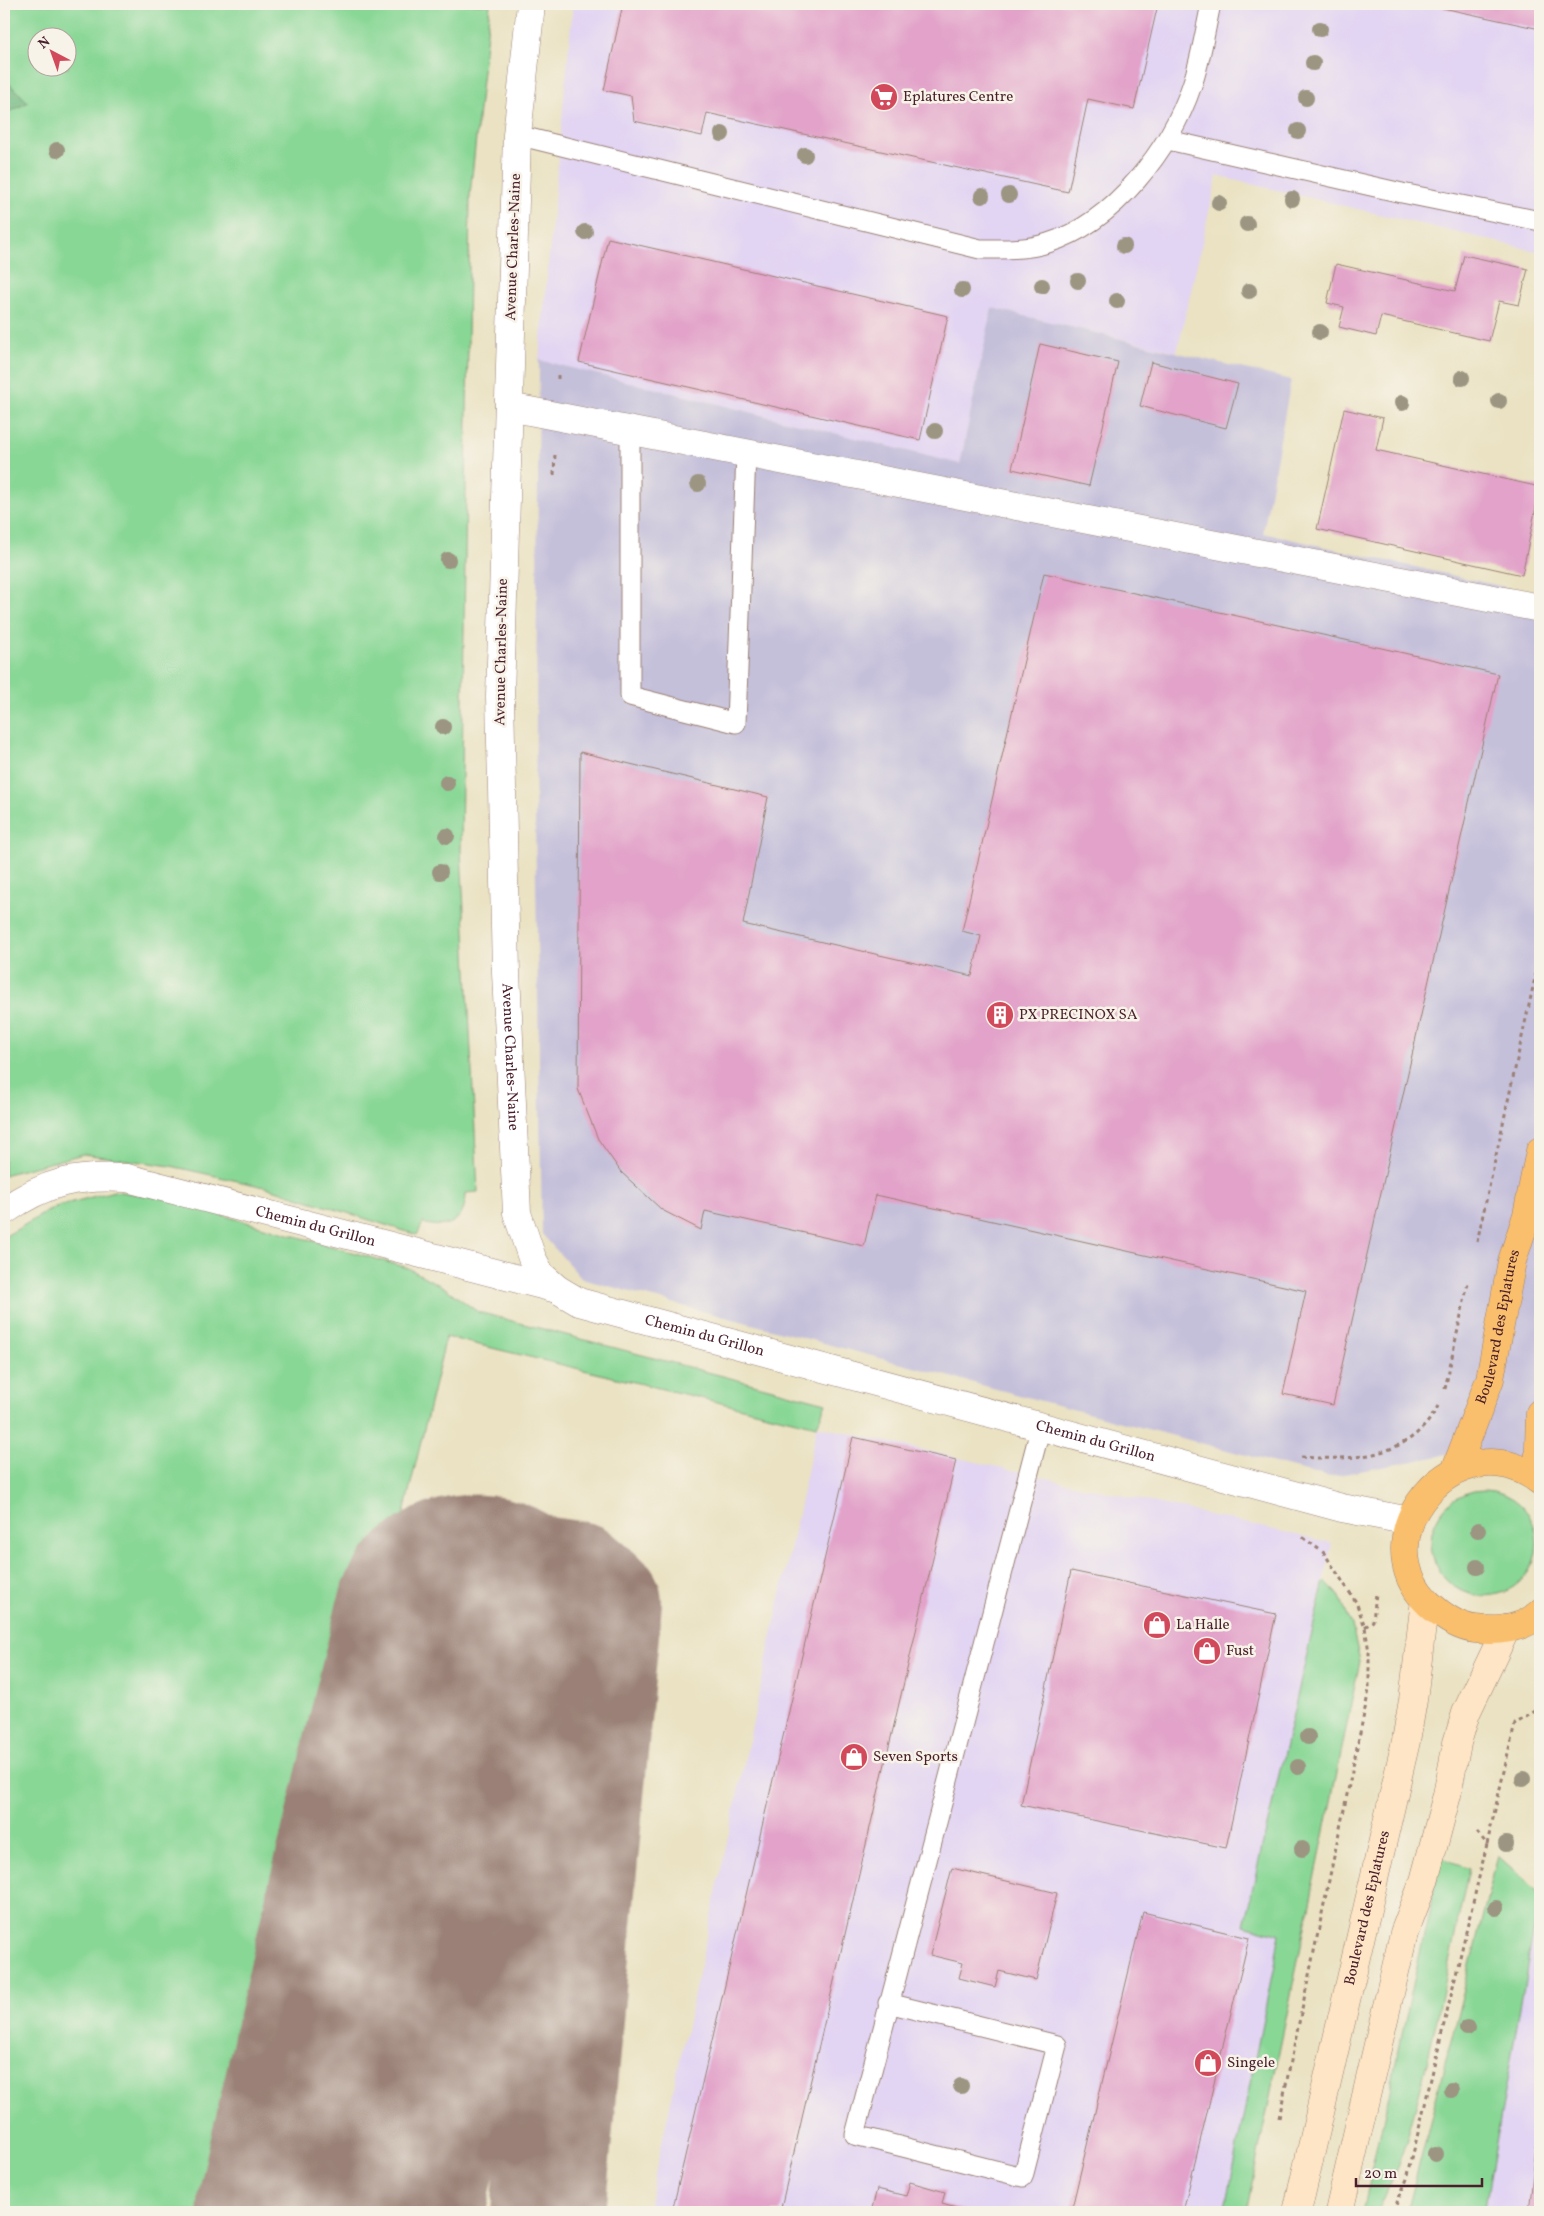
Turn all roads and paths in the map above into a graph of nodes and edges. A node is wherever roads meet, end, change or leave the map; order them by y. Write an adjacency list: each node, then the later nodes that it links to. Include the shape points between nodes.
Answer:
1 (531, 4): 3 (street, Avenue Charles-Naine)
2 (1211, 4): 4 (lane, via 1192,85)
3 (517, 135): 4 (lane, via 980,249 1019,249 1049,243 1075,231 1133,186); 6 (street, Avenue Charles-Naine)
4 (1168, 140): 5 (lane)
5 (1540, 221)
6 (509, 407): 7 (street); 15 (street, Avenue Charles-Naine, via 500,696 506,972 517,1213 532,1258 542,1275)
7 (630, 430): 8 (street); 8 (lane, via 630,696 736,723)
8 (746, 453): 9 (street)
9 (1540, 608)
10 (1540, 955): 13 (path)
11 (1540, 1151): 21 (main road, Boulevard des Eplatures, via 1527,1214 1512,1260 1490,1379)
12 (4, 1211): 15 (street, Chemin du Grillon, via 23,1198 56,1184 95,1176 127,1178)
13 (1476, 1248)
14 (1470, 1276): 16 (path)
15 (558, 1289): 19 (street, Chemin du Grillon, via 579,1302)
16 (1444, 1394)
17 (1440, 1401): 20 (path, via 1434,1415 1411,1440 1377,1454 1344,1459)
18 (1540, 1413): 22 (main road)
19 (1040, 1426): 23 (street, Chemin du Grillon, via 1342,1508); 31 (lane)
20 (1294, 1456)
21 (1455, 1471): 22 (main road, via 1488,1463 1523,1470); 23 (main road, via 1427,1492)
22 (1539, 1480)
23 (1410, 1521): 25 (main road, via 1408,1563 1416,1587)
24 (1294, 1531): 32 (path, via 1324,1554 1356,1602 1370,1652 1369,1690)
25 (1425, 1600): 27 (main road, via 1438,1613 1470,1628); 33 (main road, Boulevard des Eplatures, via 1406,1741)
26 (1540, 1613): 27 (main road)
27 (1506, 1629): 29 (main road, via 1466,1713)
28 (1540, 1708): 30 (path, via 1515,1724)
29 (1447, 1795): 30 (path); 34 (main road, via 1424,1881 1404,1933)
30 (1487, 1844): 35 (path, via 1407,2179)
31 (888, 2003): 31 (lane, via 854,2135 1023,2177 1057,2045)
32 (1277, 2125)
33 (1297, 2212)
34 (1339, 2212)
35 (1393, 2212)

